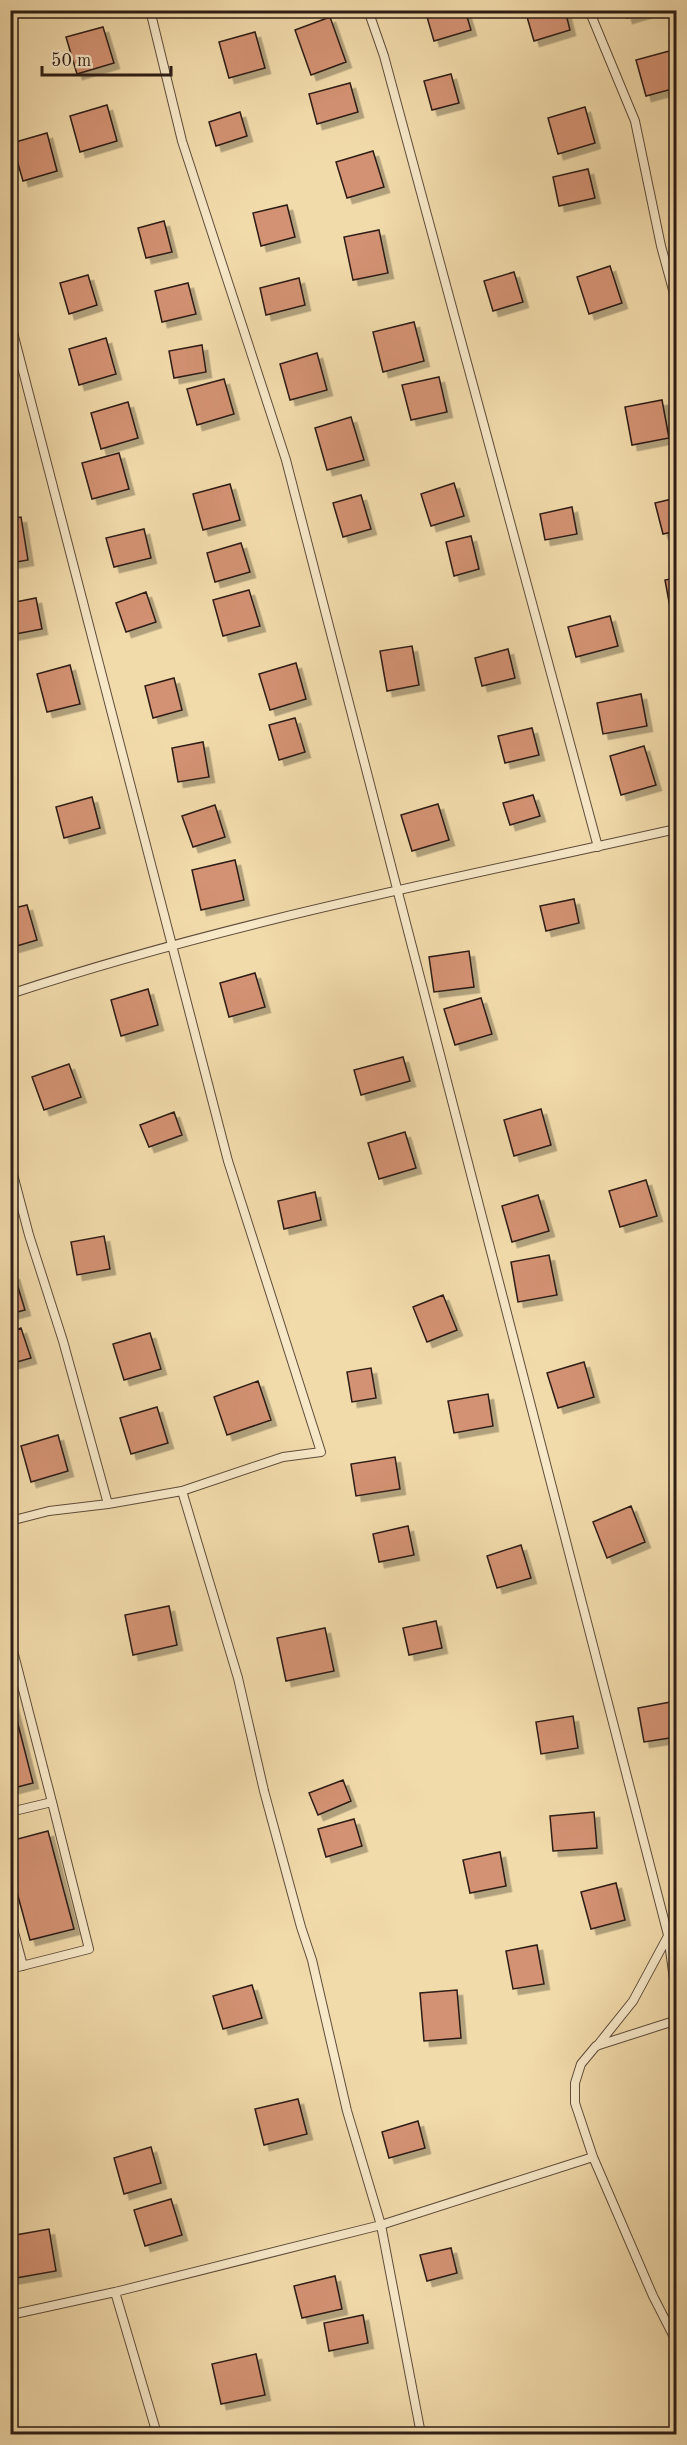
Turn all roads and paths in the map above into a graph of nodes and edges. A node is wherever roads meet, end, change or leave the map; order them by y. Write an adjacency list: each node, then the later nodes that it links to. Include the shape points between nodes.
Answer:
1 (150, 10): 8 (lane, via 182,141 286,460)
2 (368, 10): 7 (lane, via 387,67)
3 (589, 10): 4 (lane, via 635,121)
4 (676, 301)
5 (10, 321): 9 (lane)
6 (676, 829): 7 (lane)
7 (598, 847): 8 (lane)
8 (397, 891): 9 (lane); 19 (lane)
9 (173, 945): 10 (lane); 12 (lane, via 228,1161 321,1452 283,1457)
10 (10, 994)
11 (10, 1163): 13 (lane)
12 (182, 1491): 13 (lane); 26 (lane, via 238,1678 347,2111)
13 (108, 1504): 14 (lane, via 49,1511)
14 (10, 1521)
15 (10, 1639): 16 (lane)
16 (52, 1802): 17 (lane); 20 (lane, via 89,1949)
17 (10, 1812)
18 (10, 1917): 20 (lane)
19 (668, 1935): 22 (lane); 24 (lane, via 633,2001)
20 (23, 1965): 21 (lane)
21 (10, 1969)
22 (676, 1994)
23 (676, 2017): 24 (lane, via 674,2021)
24 (596, 2046): 25 (lane, via 581,2064 575,2083 575,2103)
25 (593, 2157): 26 (lane); 29 (lane)
26 (381, 2225): 27 (lane); 31 (lane)
27 (115, 2292): 28 (lane); 30 (lane)
28 (10, 2315)
29 (676, 2340)
30 (157, 2434)
31 (421, 2434)

